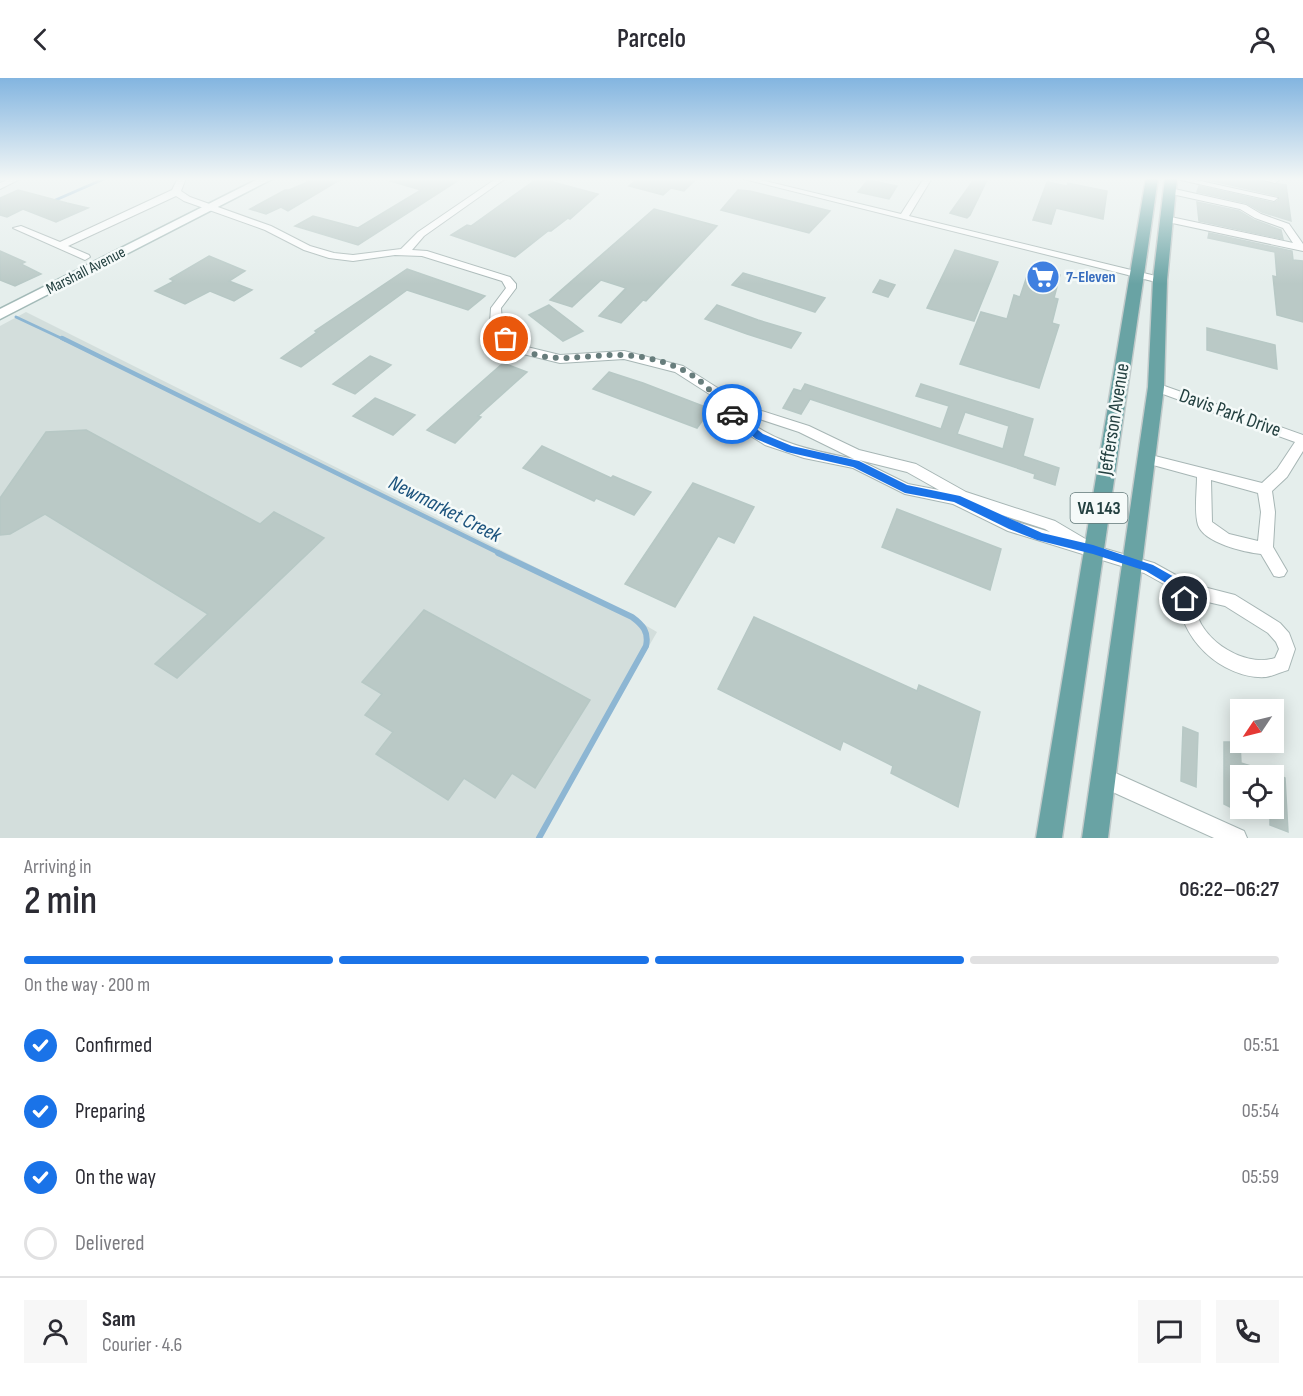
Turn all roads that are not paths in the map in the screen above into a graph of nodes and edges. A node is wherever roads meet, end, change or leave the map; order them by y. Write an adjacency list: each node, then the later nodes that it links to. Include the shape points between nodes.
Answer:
1 (130, 213): 13 (street)
2 (198, 213): 19 (street, Marshall Avenue)
3 (225, 213): 15 (street, via 333,256)
4 (451, 213): 15 (street, via 421,234)
5 (890, 213): 10 (street)
6 (906, 213): 10 (street)
7 (1147, 213): 17 (main road, Jefferson Avenue / VA 143)
8 (1167, 213): 11 (main road, Jefferson Avenue / VA 143)
9 (1257, 213): 14 (street, via 1290,229)
10 (904, 217): 17 (street)
11 (1166, 219): 14 (street); 18 (main road, Jefferson Avenue / VA 143)
12 (18, 228): 13 (street)
13 (60, 246): 16 (street)
14 (1302, 248)
15 (404, 252): 20 (street, via 423,253 510,281 511,288 496,309 496,323 506,339 523,350 561,359 639,357)
16 (85, 257)
17 (1138, 274): 18 (street); 27 (main road, Jefferson Avenue / VA 143)
18 (1160, 280): 21 (main road, Jefferson Avenue / VA 143)
19 (0, 315)
20 (697, 378): 27 (street, via 742,409 804,429 855,454 911,468 961,495 1064,531); 27 (street, via 743,425 770,442 856,464 905,489 956,499 1022,530)
21 (1156, 387): 22 (street, Davis Park Drive); 23 (main road, Jefferson Avenue / VA 143)
22 (1303, 440): 25 (street, via 1282,473)
23 (1147, 459): 24 (street); 28 (main road, Jefferson Avenue / VA 143)
24 (1204, 473): 25 (street); 26 (street, via 1207,529)
25 (1265, 489): 26 (street)
26 (1265, 548): 29 (street)
27 (1093, 549): 28 (street); 32 (main road, Jefferson Avenue / VA 143)
28 (1132, 563): 30 (street); 31 (main road, Jefferson Avenue / VA 143)
29 (1279, 571)
30 (1188, 590): 30 (street, via 1229,600 1264,619 1283,638 1287,649 1282,664 1273,670 1259,669 1216,651 1193,630 1186,616)
31 (1102, 777): 33 (main road, Jefferson Avenue / VA 143); 34 (street)
32 (1049, 838)
33 (1095, 838)
34 (1237, 838)

